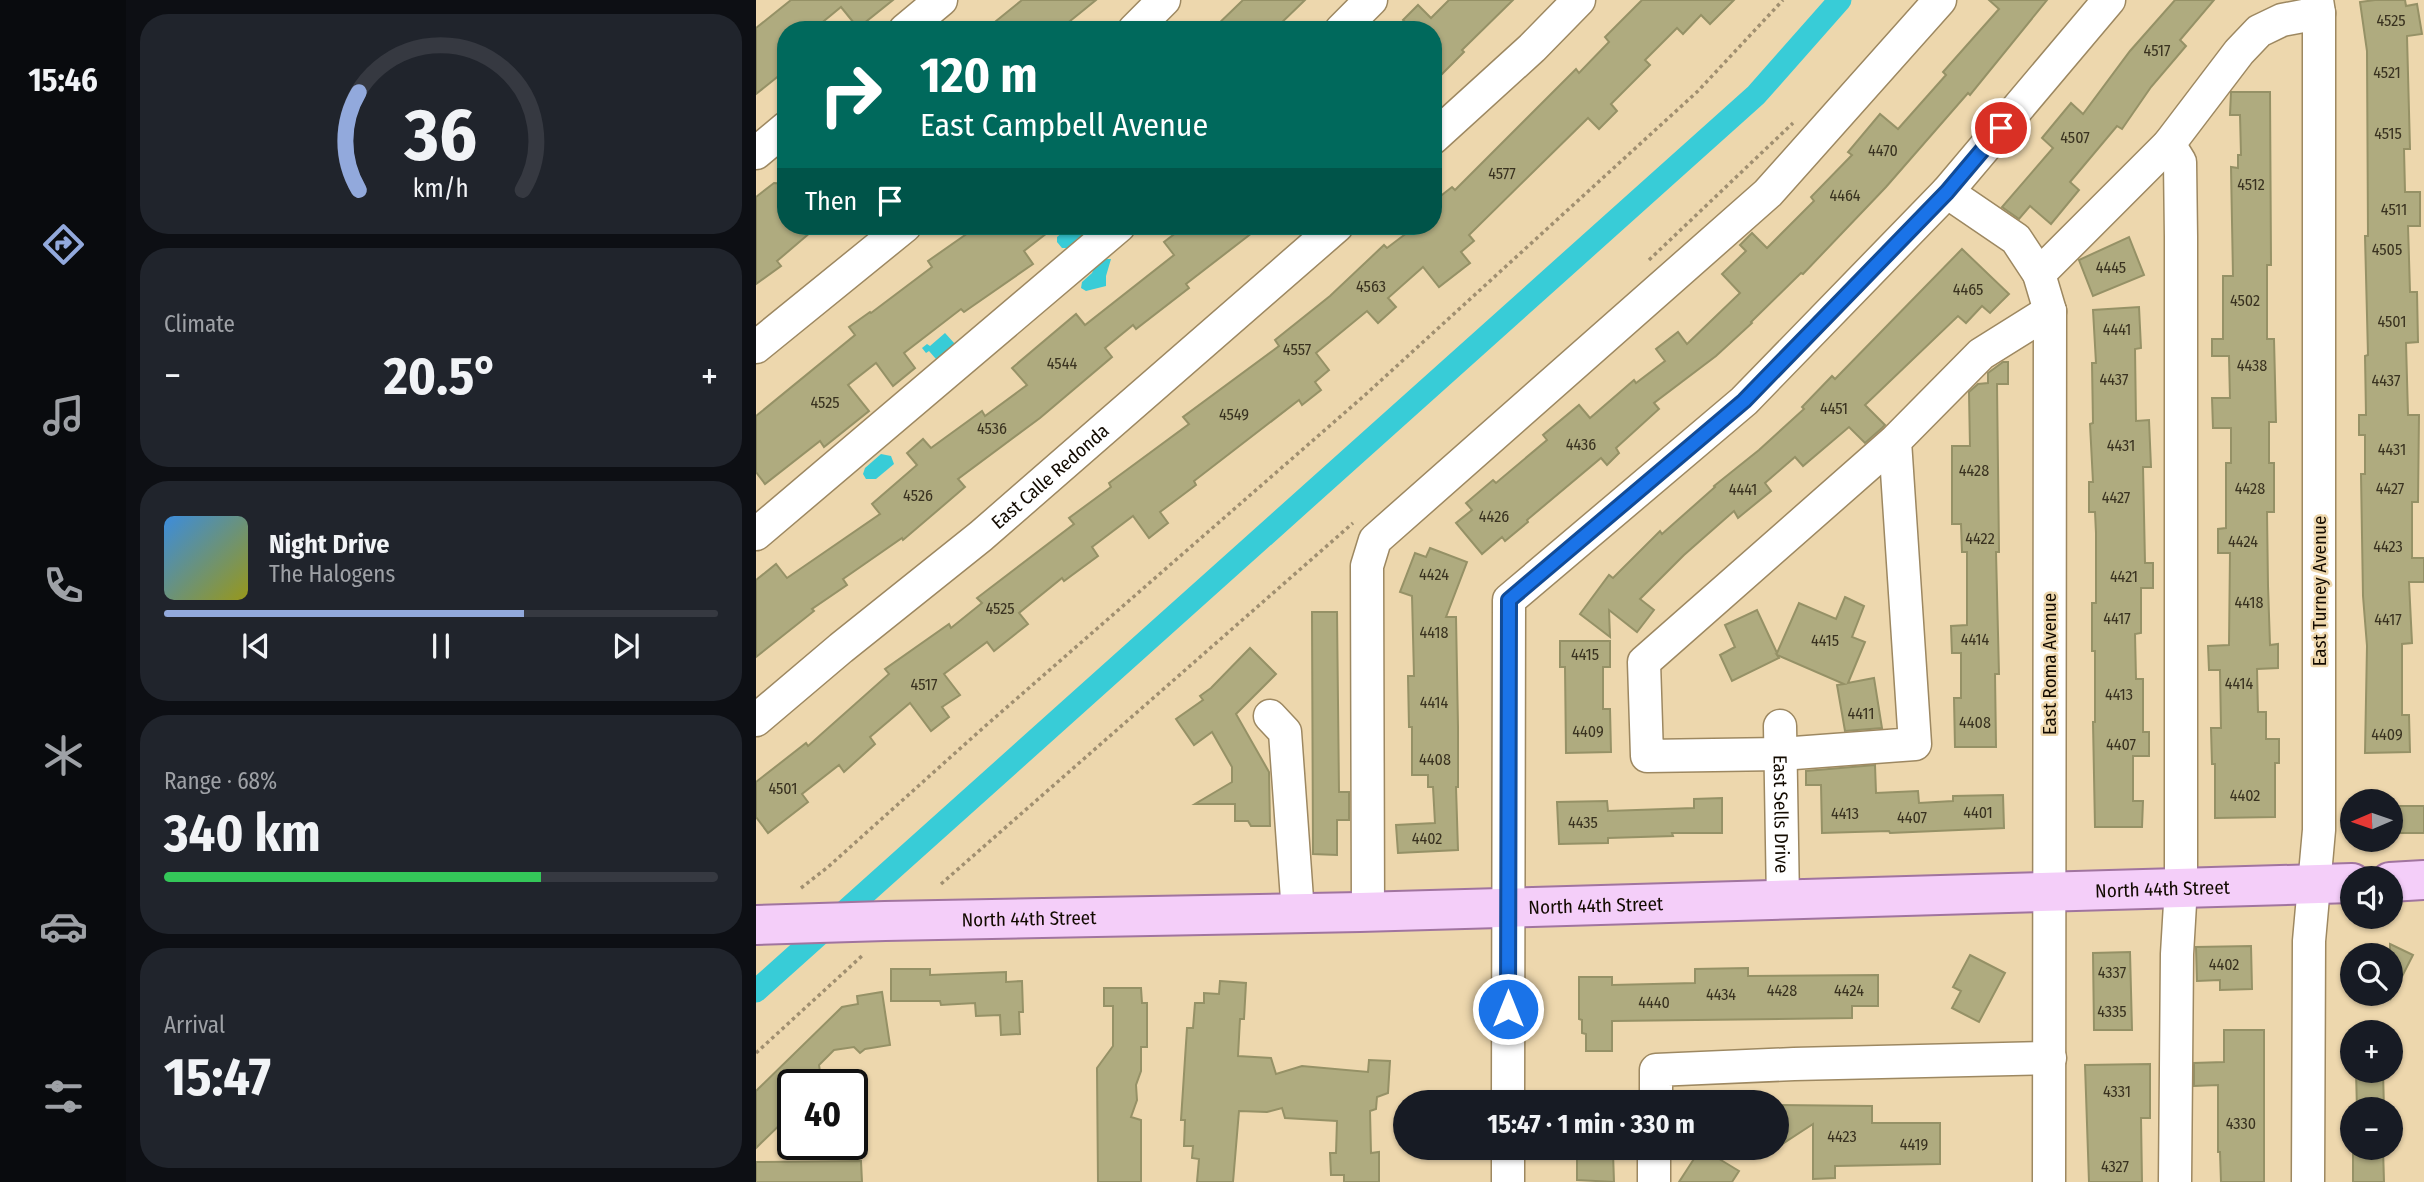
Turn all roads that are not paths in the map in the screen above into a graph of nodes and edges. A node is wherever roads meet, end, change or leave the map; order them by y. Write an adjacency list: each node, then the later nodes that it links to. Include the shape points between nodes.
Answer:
1 (941, 0): 8 (street)
2 (1164, 0): 9 (street)
3 (1371, 0): 10 (street)
4 (1579, 0): 11 (street)
5 (1940, 0): 35 (street, via 1768,193 1375,540 1367,566)
6 (2109, 0): 15 (street)
7 (2318, 7): 13 (street, via 2259,31); 30 (street, East Turney Avenue, via 2319,830)
8 (916, 21)
9 (1143, 21)
10 (1350, 21)
11 (1442, 130)
12 (777, 136): 14 (street)
13 (2169, 144): 19 (street); 31 (street, via 2180,162)
14 (756, 153)
15 (1947, 192): 19 (street, East Roma Avenue, via 2016,239); 34 (street, via 1744,401 1509,600)
16 (894, 235): 21 (street)
17 (1108, 235): 23 (street)
18 (1327, 235): 25 (street, East Calle Redonda, via 981,536)
19 (2039, 274): 20 (street, East Roma Avenue)
20 (2050, 311): 22 (street, via 1981,354); 32 (street, East Roma Avenue)
21 (756, 347)
22 (1895, 441): 26 (street, via 1916,744); 26 (street, via 1644,662 1647,756)
23 (756, 534)
24 (1270, 716): 36 (street, via 1285,732)
25 (756, 720)
26 (1781, 740): 33 (street, East Sells Drive)
27 (2424, 880): 28 (main road)
28 (2403, 881)
29 (2340, 883): 30 (main road, North 44th Street)
30 (2314, 884): 31 (main road, North 44th Street); 47 (street, East Turney Avenue, via 2309,941)
31 (2180, 887): 32 (main road, North 44th Street); 46 (street)
32 (2048, 892): 33 (main road, North 44th Street); 38 (street, East Roma Avenue)
33 (1783, 901): 34 (main road, North 44th Street)
34 (1510, 906): 35 (main road, North 44th Street); 39 (street)
35 (1368, 912): 36 (main road, North 44th Street)
36 (1298, 914): 37 (main road, North 44th Street)
37 (764, 925)
38 (2050, 1058): 40 (street, via 1656,1070); 45 (street, East Roma Avenue)
39 (1508, 1090)
40 (1656, 1090)
41 (1508, 1160): 43 (street)
42 (1654, 1160): 44 (street)
43 (1508, 1182)
44 (1654, 1182)
45 (2049, 1182)
46 (2175, 1182)
47 (2308, 1182)

